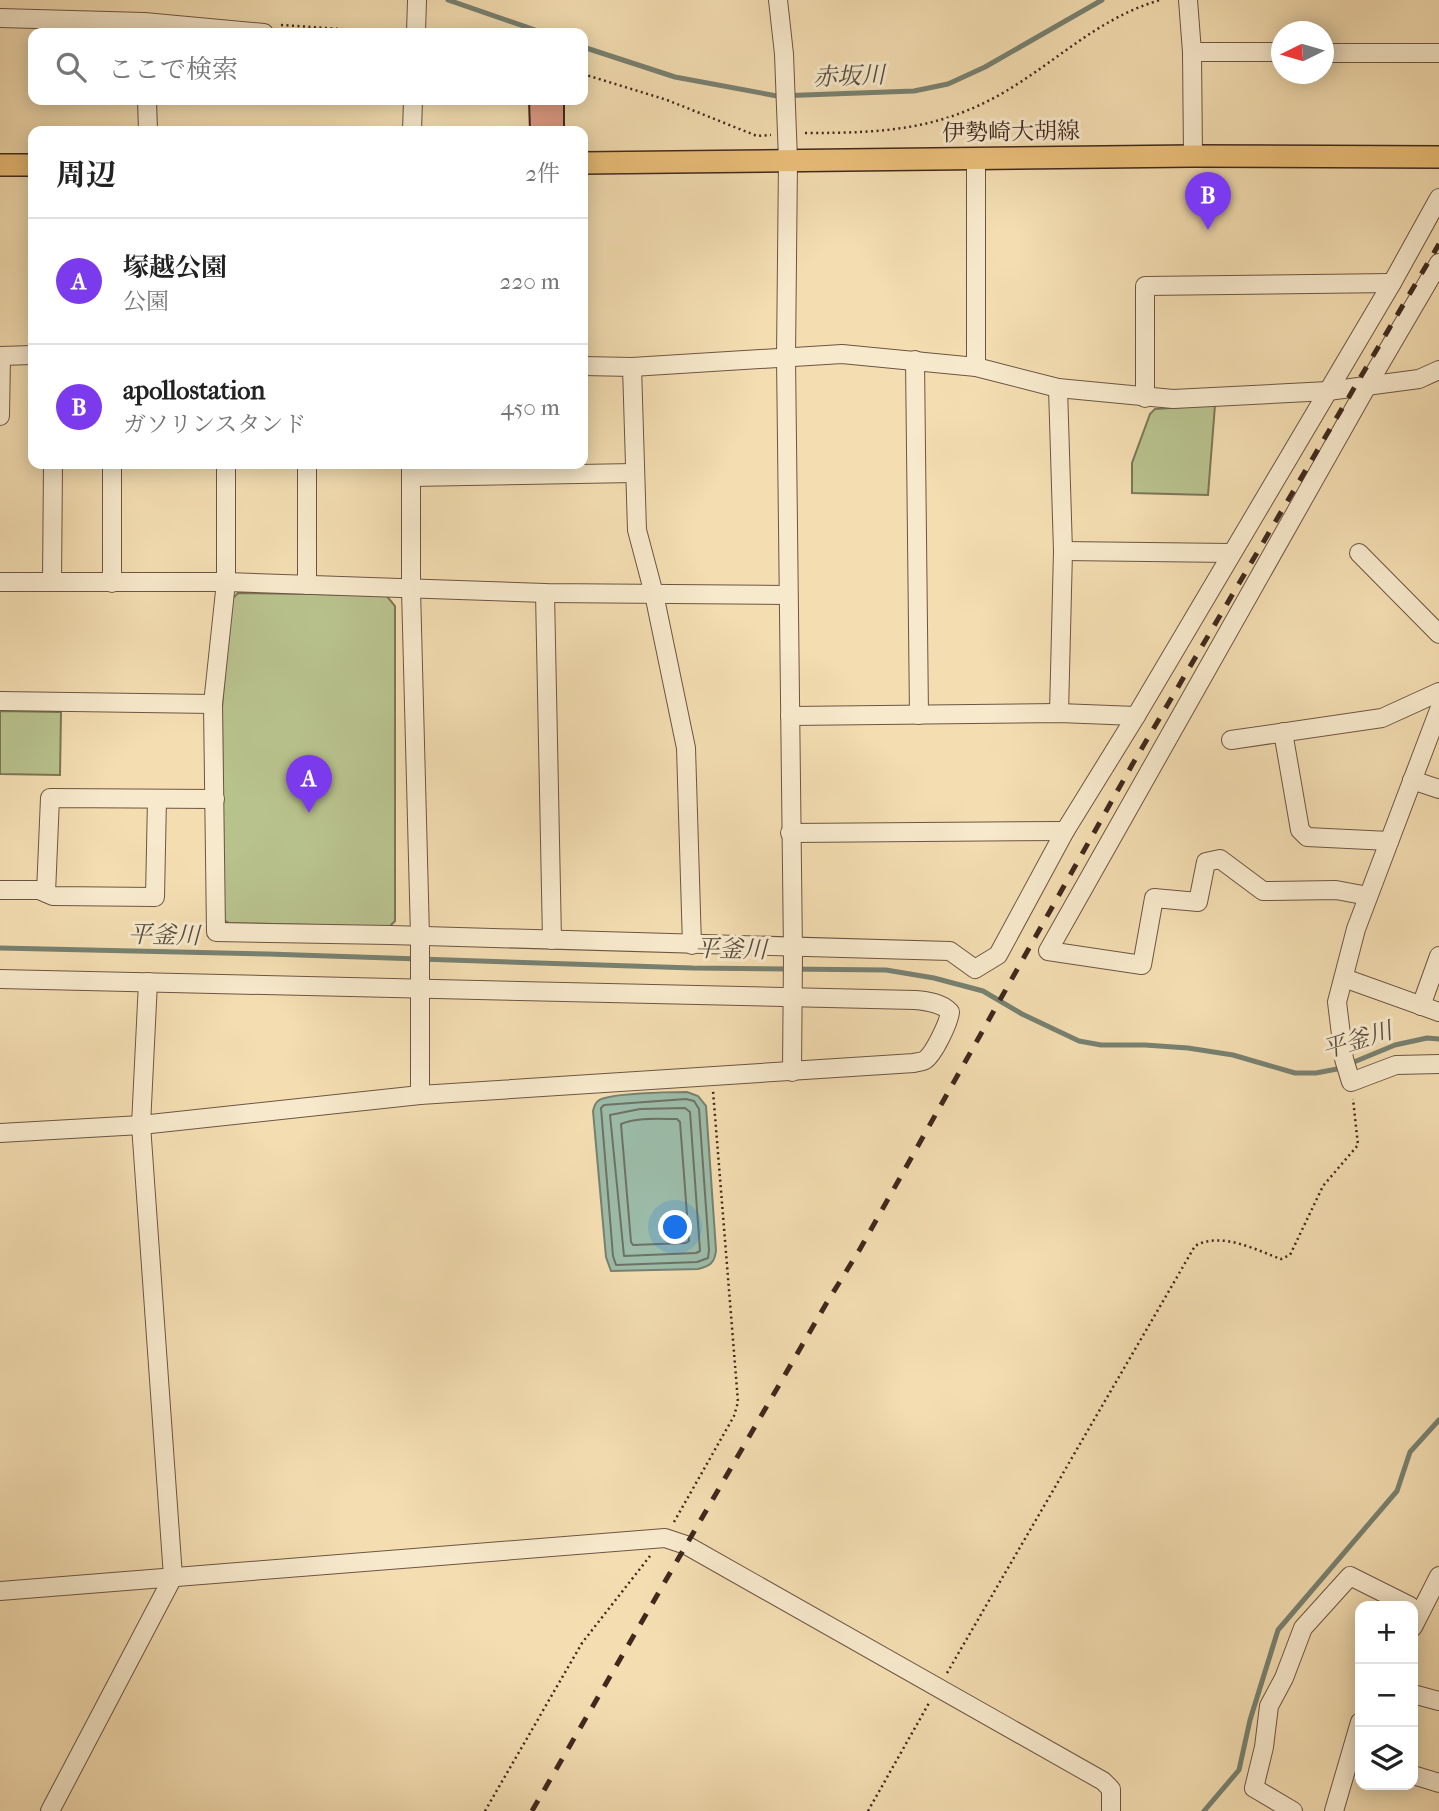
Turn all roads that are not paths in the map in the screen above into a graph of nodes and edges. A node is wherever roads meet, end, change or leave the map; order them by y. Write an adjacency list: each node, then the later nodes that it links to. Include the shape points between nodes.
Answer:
1 (417, 0): 6 (street)
2 (778, 0): 17 (street)
3 (1188, 0): 7 (street)
4 (0, 18): 5 (street)
5 (145, 28)
6 (416, 28)
7 (1192, 52): 8 (street); 15 (street)
8 (1271, 52)
9 (1334, 53): 10 (street)
10 (1439, 53)
11 (147, 105): 13 (street)
12 (413, 105): 14 (street)
13 (148, 126)
14 (412, 126)
15 (1193, 156): 16 (main road, 伊勢崎大胡線); 18 (main road, 伊勢崎大胡線)
16 (1439, 157)
17 (788, 160): 18 (main road, 伊勢崎大胡線); 19 (main road, 伊勢崎大胡線); 27 (street)
18 (976, 160): 31 (street)
19 (588, 163)
20 (0, 165): 21 (main road)
21 (28, 165)
22 (1439, 198): 24 (street)
23 (1439, 263): 33 (street)
24 (1392, 283): 35 (street); 36 (street, via 1145,286)
25 (28, 355): 26 (street)
26 (1, 356): 37 (street)
27 (786, 357): 28 (street, via 842,354); 30 (street); 55 (street)
28 (915, 360): 31 (street); 62 (street)
29 (588, 366): 30 (street)
30 (632, 367): 43 (street)
31 (976, 367): 34 (street)
32 (1439, 370): 33 (street, via 1419,379)
33 (1367, 386): 35 (street); 76 (street, via 1048,951 1142,965 1154,898 1198,902 1206,862 1220,859 1263,891 1336,890)
34 (1058, 388): 36 (street); 44 (street)
35 (1328, 391): 36 (street); 46 (street)
36 (1145, 398)
37 (0, 416)
38 (53, 469): 48 (street)
39 (112, 469): 50 (street)
40 (226, 469): 49 (street)
41 (307, 469): 51 (street)
42 (411, 470): 43 (street); 52 (street)
43 (634, 473): 54 (street, via 637,530)
44 (1063, 551): 46 (street); 61 (street)
45 (1359, 552): 56 (street)
46 (1231, 553): 64 (street)
47 (0, 582): 48 (street)
48 (52, 582): 50 (street)
49 (226, 582): 50 (street); 51 (street); 59 (street)
50 (112, 583)
51 (307, 585): 52 (street)
52 (411, 589): 53 (street); 78 (street)
53 (545, 593): 54 (street); 77 (street)
54 (654, 594): 55 (street); 79 (street, via 686,748)
55 (788, 595): 63 (street)
56 (1439, 634)
57 (1439, 692): 65 (street, via 1382,718)
58 (0, 701): 59 (street)
59 (213, 704): 70 (street)
60 (1439, 710): 67 (street)
61 (1059, 713): 62 (street); 64 (street)
62 (919, 715): 63 (street)
63 (790, 716): 72 (street)
64 (1136, 716): 71 (street)
65 (1283, 732): 66 (street); 73 (street, via 1300,830 1307,837)
66 (1231, 740)
67 (1412, 780): 68 (street); 73 (street)
68 (1439, 789)
69 (157, 799): 70 (street); 75 (street, via 50,798); 75 (street, via 155,897)
70 (215, 799): 78 (street, via 216,932)
71 (1065, 831): 72 (street); 80 (street, via 998,955 975,969 950,951)
72 (790, 833): 80 (street)
73 (1389, 841): 76 (street)
74 (0, 890): 75 (street)
75 (46, 893)
76 (1368, 896): 82 (street)
77 (552, 940): 78 (street); 79 (street)
78 (420, 941): 85 (street)
79 (692, 945): 80 (street)
80 (793, 950): 86 (street)
81 (1439, 956): 87 (street)
82 (1344, 978): 87 (street); 89 (street, via 1337,1002 1350,1079 1396,1065)
83 (0, 979): 84 (street)
84 (148, 982): 85 (street); 92 (street)
85 (420, 983): 86 (street); 91 (street)
86 (793, 995): 90 (street); 90 (street, via 925,1000 950,1012 930,1055 920,1062)
87 (1421, 1006): 88 (street)
88 (1439, 1012)
89 (1439, 1064)
90 (792, 1072): 91 (street)
91 (420, 1095): 92 (street)
92 (141, 1125): 93 (street); 95 (street)
93 (0, 1133)
94 (1439, 1576): 98 (street)
95 (173, 1577): 96 (street); 107 (street); 108 (street, via 665,1538 686,1545 1102,1781 1111,1789)
96 (0, 1591)
97 (1393, 1601): 106 (street, via 1350,1576 1303,1628 1269,1706 1254,1788)
98 (1418, 1607)
99 (1418, 1614): 100 (street)
100 (1439, 1617)
101 (1418, 1695): 102 (street)
102 (1439, 1701)
103 (1355, 1759): 110 (street)
104 (1418, 1777): 105 (street)
105 (1439, 1783)
106 (1263, 1804): 109 (street)
107 (50, 1811)
108 (1111, 1811)
109 (1293, 1811)
110 (1334, 1811)

